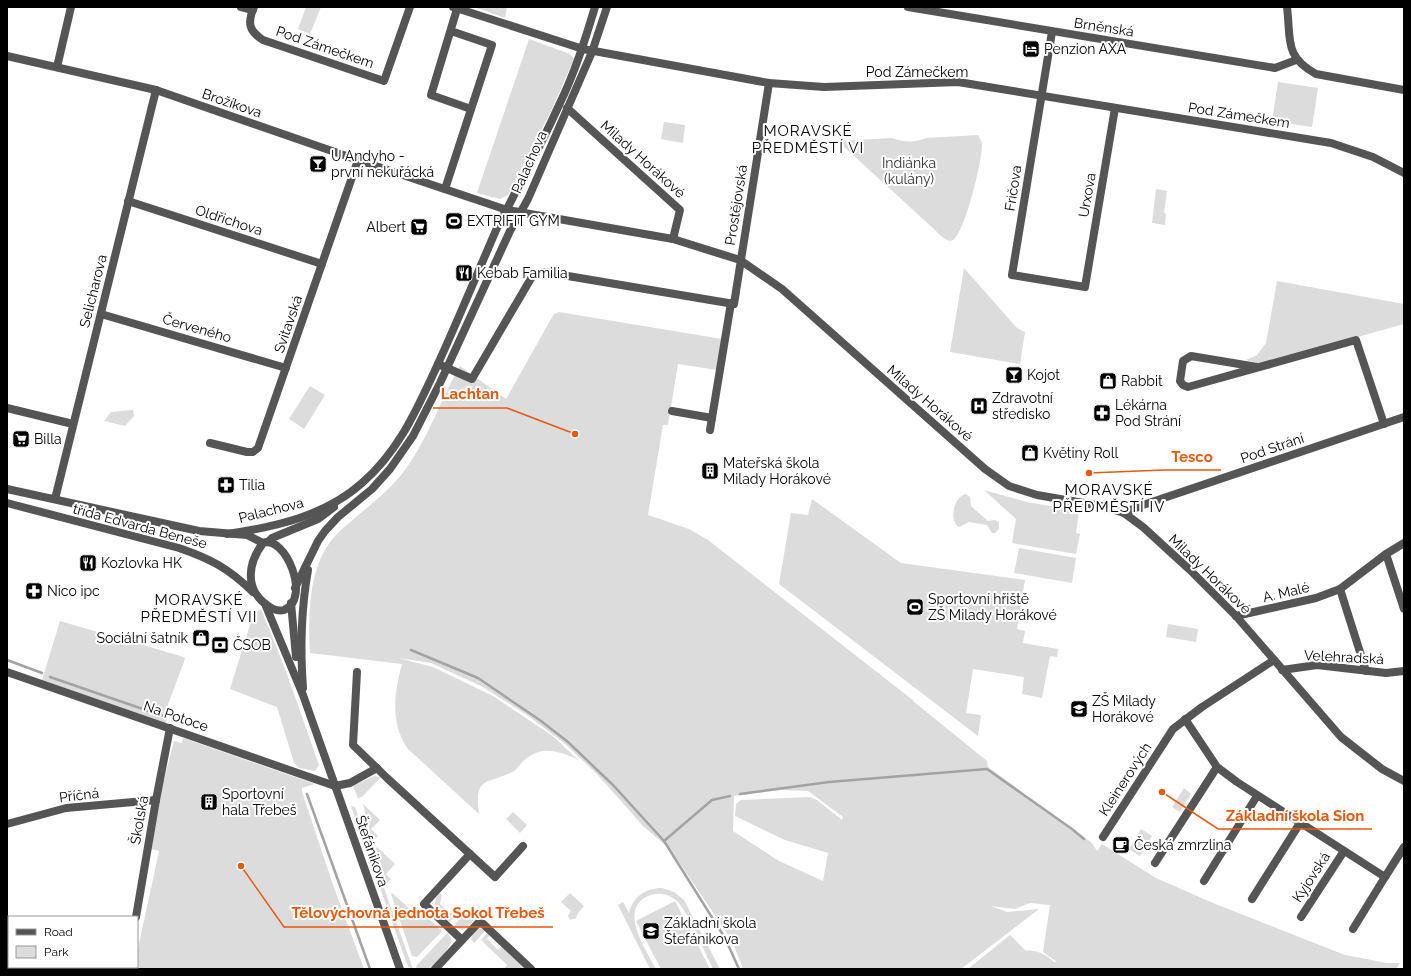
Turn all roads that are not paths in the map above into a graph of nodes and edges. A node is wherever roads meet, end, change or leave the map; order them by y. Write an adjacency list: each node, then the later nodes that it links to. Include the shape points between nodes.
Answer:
1 (71, 7): 16 (street)
2 (240, 7): 9 (street, Pod Zámečkem)
3 (410, 7): 9 (street, Pod Zámečkem, via 384,81 263,40 254,34 250,25)
4 (595, 7): 12 (street, Palachova)
5 (607, 7): 13 (street, Palachova)
6 (908, 7): 11 (street, Brněnská)
7 (1288, 7): 15 (street, via 1290,41)
8 (455, 8): 10 (street); 12 (street, Pod Zámečkem)
9 (253, 9)
10 (451, 31): 23 (street, via 431,95); 23 (street, via 492,45)
11 (1052, 32): 15 (street, Brněnská, via 1275,68); 20 (street, Fričova)
12 (582, 49): 13 (street, Pod Zámečkem); 28 (street, Palachova, via 560,104)
13 (592, 52): 17 (street, Pod Zámečkem); 21 (street, Palachova)
14 (7, 56): 16 (street, Brožíkova)
15 (1296, 60): 19 (street, via 1316,74)
16 (57, 67): 18 (street, Brožíkova)
17 (769, 83): 20 (street, Pod Zámečkem, via 824,87 958,82); 31 (street, Prostějovská)
18 (156, 90): 24 (street, Brožíkova); 27 (street, Selicharova)
19 (1404, 90)
20 (1041, 95): 22 (street, Pod Zámečkem); 33 (street, Fričova, via 1012,275)
21 (567, 108): 29 (street, Palachova); 30 (street, Milady Horákové, via 680,210)
22 (1115, 108): 25 (street, Pod Zámečkem, via 1331,143 1373,158); 33 (street, Urxova)
23 (471, 109): 26 (street)
24 (358, 160): 26 (street, Brožíkova); 32 (street, Svitavská)
25 (1404, 173)
26 (445, 189): 28 (street, Brožíkova)
27 (128, 201): 32 (street, Oldřichova); 35 (street, Selicharova)
28 (507, 210): 29 (street, Milady Horákové); 36 (street, Palachova)
29 (520, 213): 30 (street, Milady Horákové); 39 (street, Palachova)
30 (673, 239): 31 (street, Milady Horákové)
31 (740, 260): 34 (street, via 734,304); 52 (street, Milady Horákové, via 782,289 985,469 1009,486 1037,495 1101,506)
32 (322, 264): 38 (street, Svitavská)
33 (1085, 287)
34 (731, 303): 39 (street, via 544,272 533,275 472,379); 42 (street)
35 (101, 314): 38 (street, Červeného); 44 (street, Selicharova)
36 (438, 364): 39 (street); 49 (street, Palachova, via 394,448 371,475)
37 (1257, 367): 37 (street, via 1191,356 1183,361 1180,381 1188,387); 45 (street, via 1356,340)
38 (286, 368): 47 (street, Svitavská, via 255,451 247,452)
39 (447, 368): 57 (street, Palachova, via 402,454 372,489 325,531)
40 (7, 408): 44 (street)
41 (672, 411): 42 (street)
42 (712, 418): 46 (street)
43 (1404, 418): 45 (street, Pod Strání)
44 (73, 424): 50 (street, Selicharova)
45 (1384, 424): 52 (street, Pod Strání)
46 (710, 430)
47 (210, 443)
48 (7, 489): 50 (street, třída Edvarda Beneše)
49 (345, 497): 53 (street, Palachova, via 309,515 288,522); 54 (street, via 318,519)
50 (55, 500): 53 (street, třída Edvarda Beneše, via 199,531)
51 (7, 503): 60 (street, třída Edvarda Beneše, via 201,555 222,566)
52 (1124, 513): 64 (street, Milady Horákové, via 1190,570)
53 (227, 534): 54 (street, via 247,535)
54 (266, 542): 58 (street, via 279,549 292,566 296,575); 60 (street, via 256,553 250,572)
55 (1404, 543): 56 (street, A. Malé)
56 (1386, 554): 59 (street, A. Malé); 63 (street)
57 (310, 558): 58 (street, Palachova); 71 (street, via 300,643)
58 (296, 588): 61 (street)
59 (1340, 589): 64 (street, A. Malé, via 1316,598); 67 (street)
60 (256, 595): 62 (street)
61 (291, 603): 62 (street, via 281,611); 71 (street, Štefánikova)
62 (265, 604): 71 (street, Štefánikova)
63 (1404, 609)
64 (1236, 616): 65 (street, Milady Horákové)
65 (1274, 660): 66 (street, Milady Horákové); 72 (street)
66 (1282, 670): 67 (street, Velehradská, via 1317,665); 76 (street, Milady Horákové, via 1341,737 1382,769)
67 (1366, 671): 68 (street, Velehradská)
68 (1404, 671)
69 (7, 672): 73 (street, Na Potoce)
70 (357, 672): 75 (street, via 353,745)
71 (303, 695): 77 (street, Štefánikova)
72 (1185, 719): 74 (street, Kyjovská); 82 (street, Kleinerových, via 1173,729)
73 (170, 728): 77 (street, Na Potoce); 79 (street, Školská)
74 (1217, 767): 78 (street, Kyjovská); 87 (street)
75 (377, 768): 77 (street, via 350,783); 86 (street)
76 (1404, 781)
77 (335, 786): 95 (street, Štefánikova)
78 (1257, 796): 80 (street, Kyjovská); 89 (street)
79 (156, 800): 81 (street, Příčná, via 66,808); 91 (street, Školská)
80 (1300, 823): 85 (street, Kyjovská); 90 (street)
81 (7, 824)
82 (1103, 837)
83 (523, 846): 86 (street, via 495,877)
84 (1404, 847): 88 (street)
85 (1344, 851): 88 (street, Kyjovská); 92 (street, Kyjovská)
86 (470, 854): 94 (street, via 424,904)
87 (1155, 863)
88 (1385, 877): 93 (street)
89 (1204, 881)
90 (1252, 899)
91 (136, 916)
92 (1301, 917)
93 (1353, 929)
94 (462, 940): 96 (street); 97 (street, via 480,921)
95 (400, 969)
96 (435, 969)
97 (531, 969)

